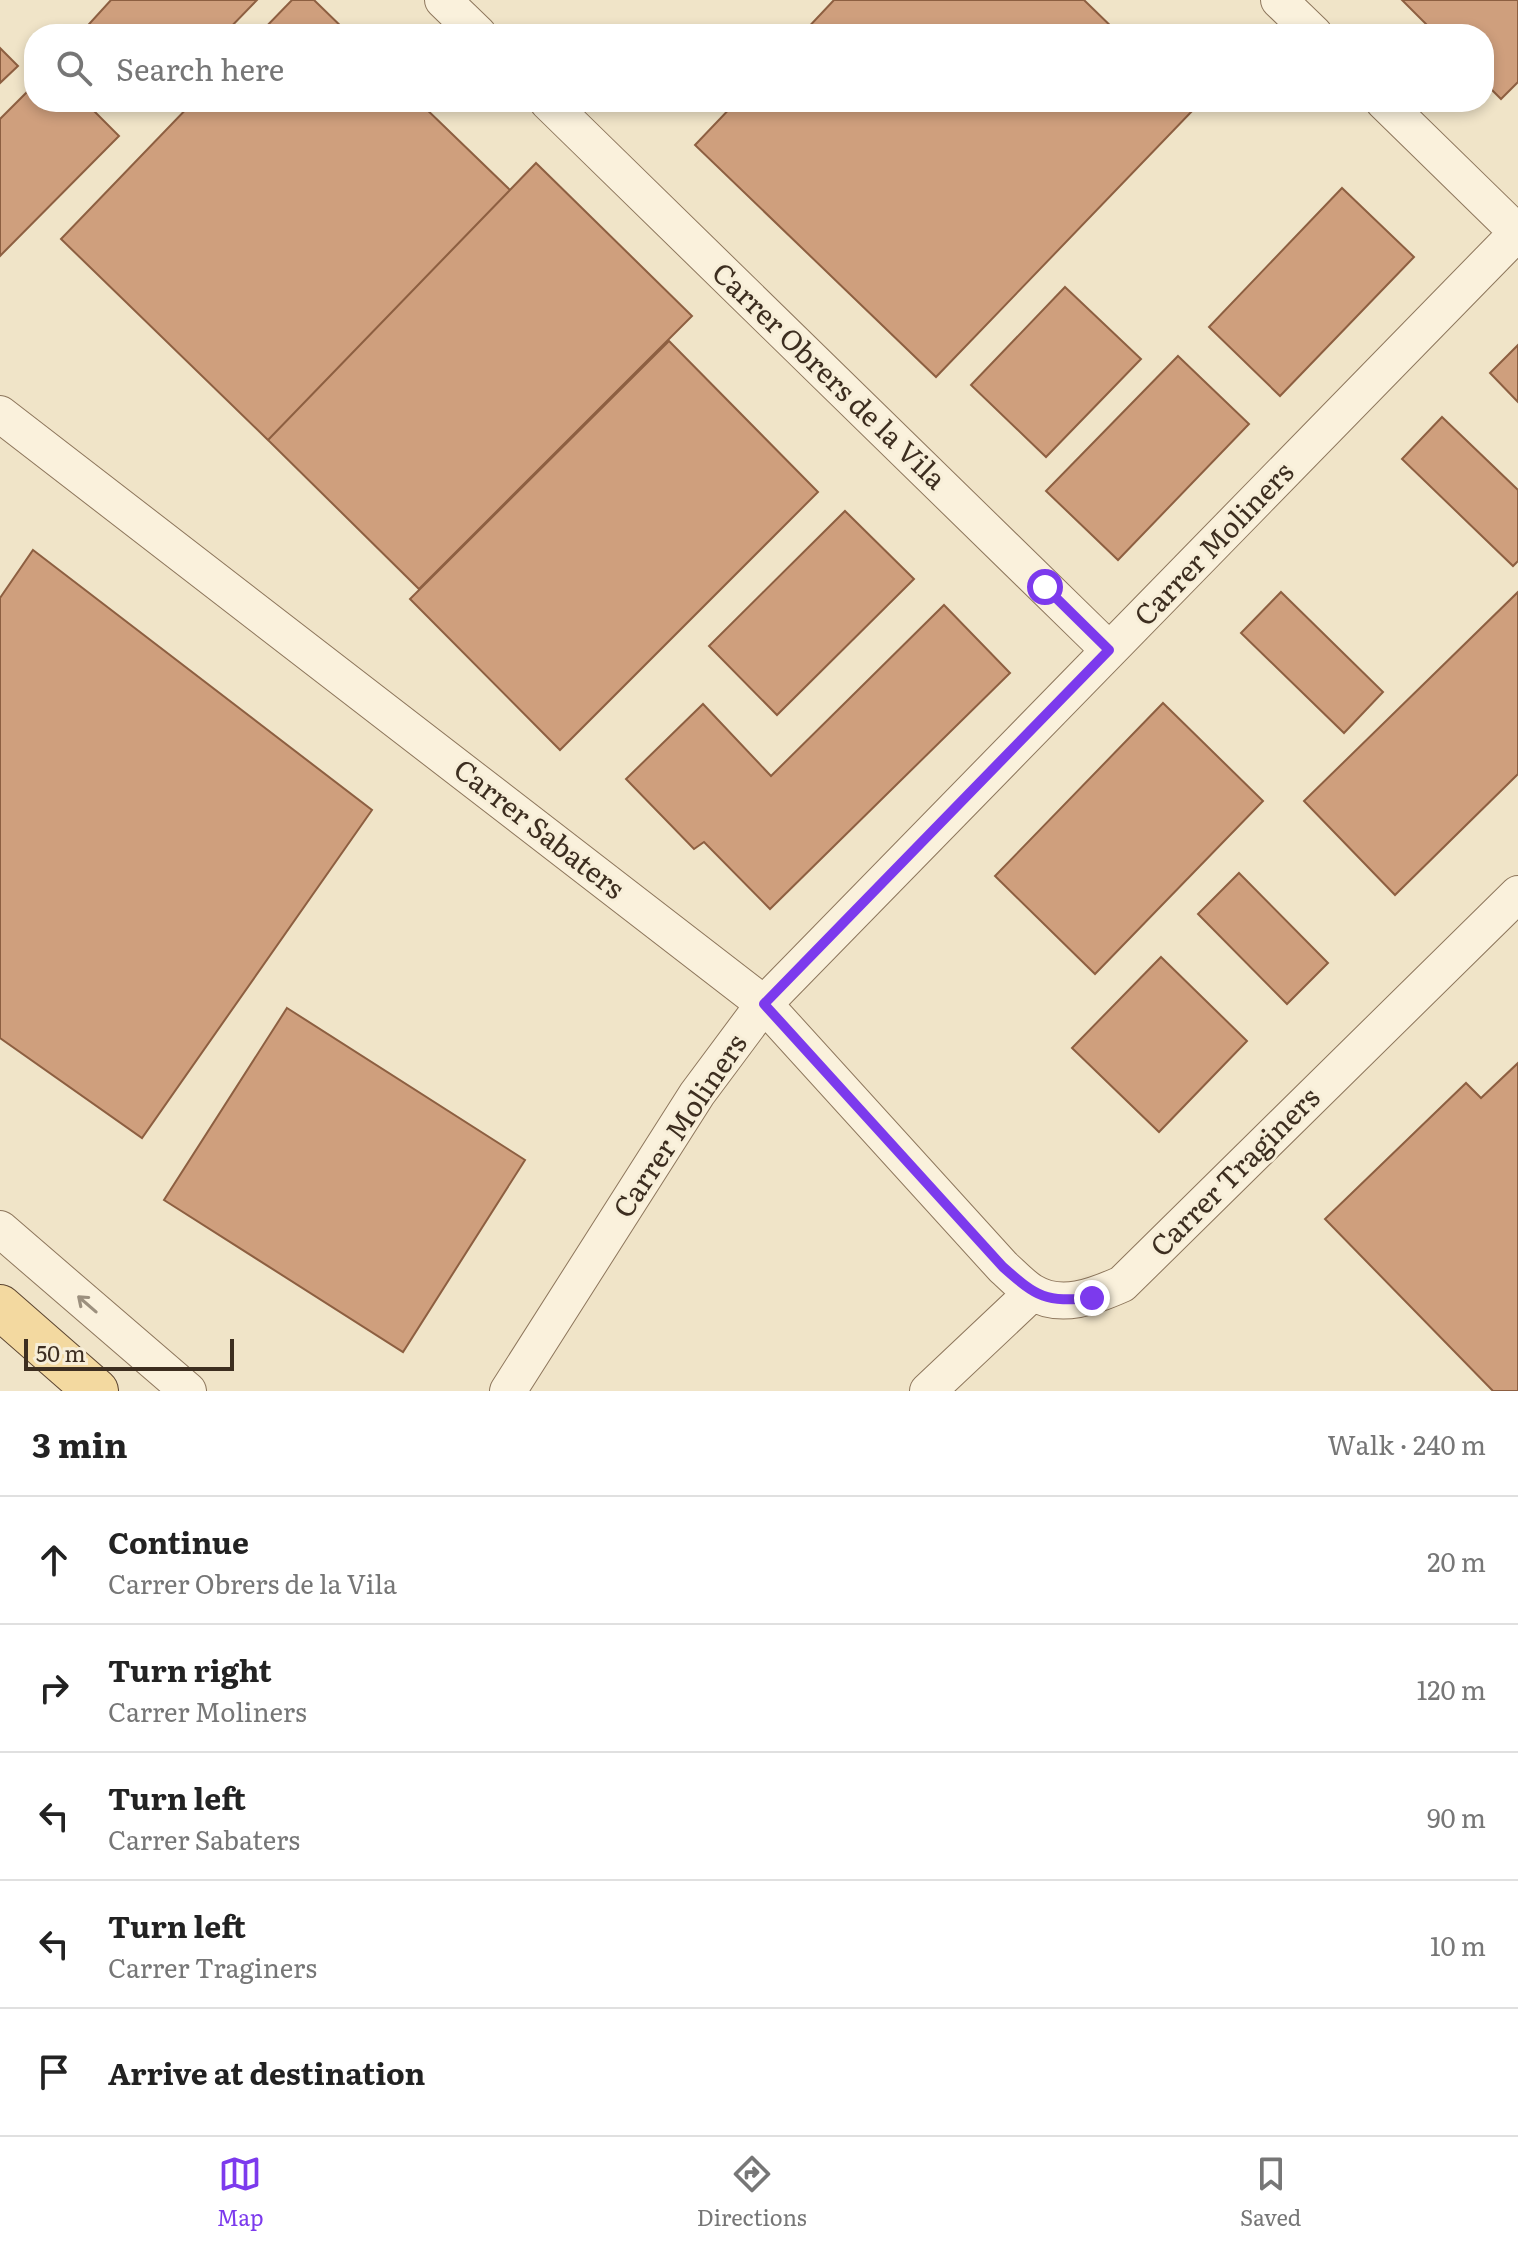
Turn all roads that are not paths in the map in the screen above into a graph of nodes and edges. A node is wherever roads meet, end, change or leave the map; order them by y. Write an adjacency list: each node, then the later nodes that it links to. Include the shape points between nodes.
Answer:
1 (443, 0): 3 (street)
2 (1279, 0): 4 (street)
3 (468, 24)
4 (1304, 24)
5 (558, 112): 9 (street, Carrer Obrers de la Vila)
6 (1394, 112): 7 (street)
7 (1518, 233): 9 (street, Carrer Moliners)
8 (0, 414): 11 (street, Carrer Sabaters)
9 (1109, 650): 11 (street, Carrer Moliners)
10 (1518, 894): 13 (street, Carrer Traginers, via 1122,1284 1092,1298 1059,1301)
11 (764, 1004): 13 (street, Carrer Sabaters); 17 (street, Carrer Moliners, via 697,1094)
12 (0, 1229): 16 (street, one-way to 12)
13 (1032, 1293): 18 (street)
14 (0, 1307): 15 (main road)
15 (96, 1391)
16 (188, 1391)
17 (508, 1391)
18 (928, 1391)

